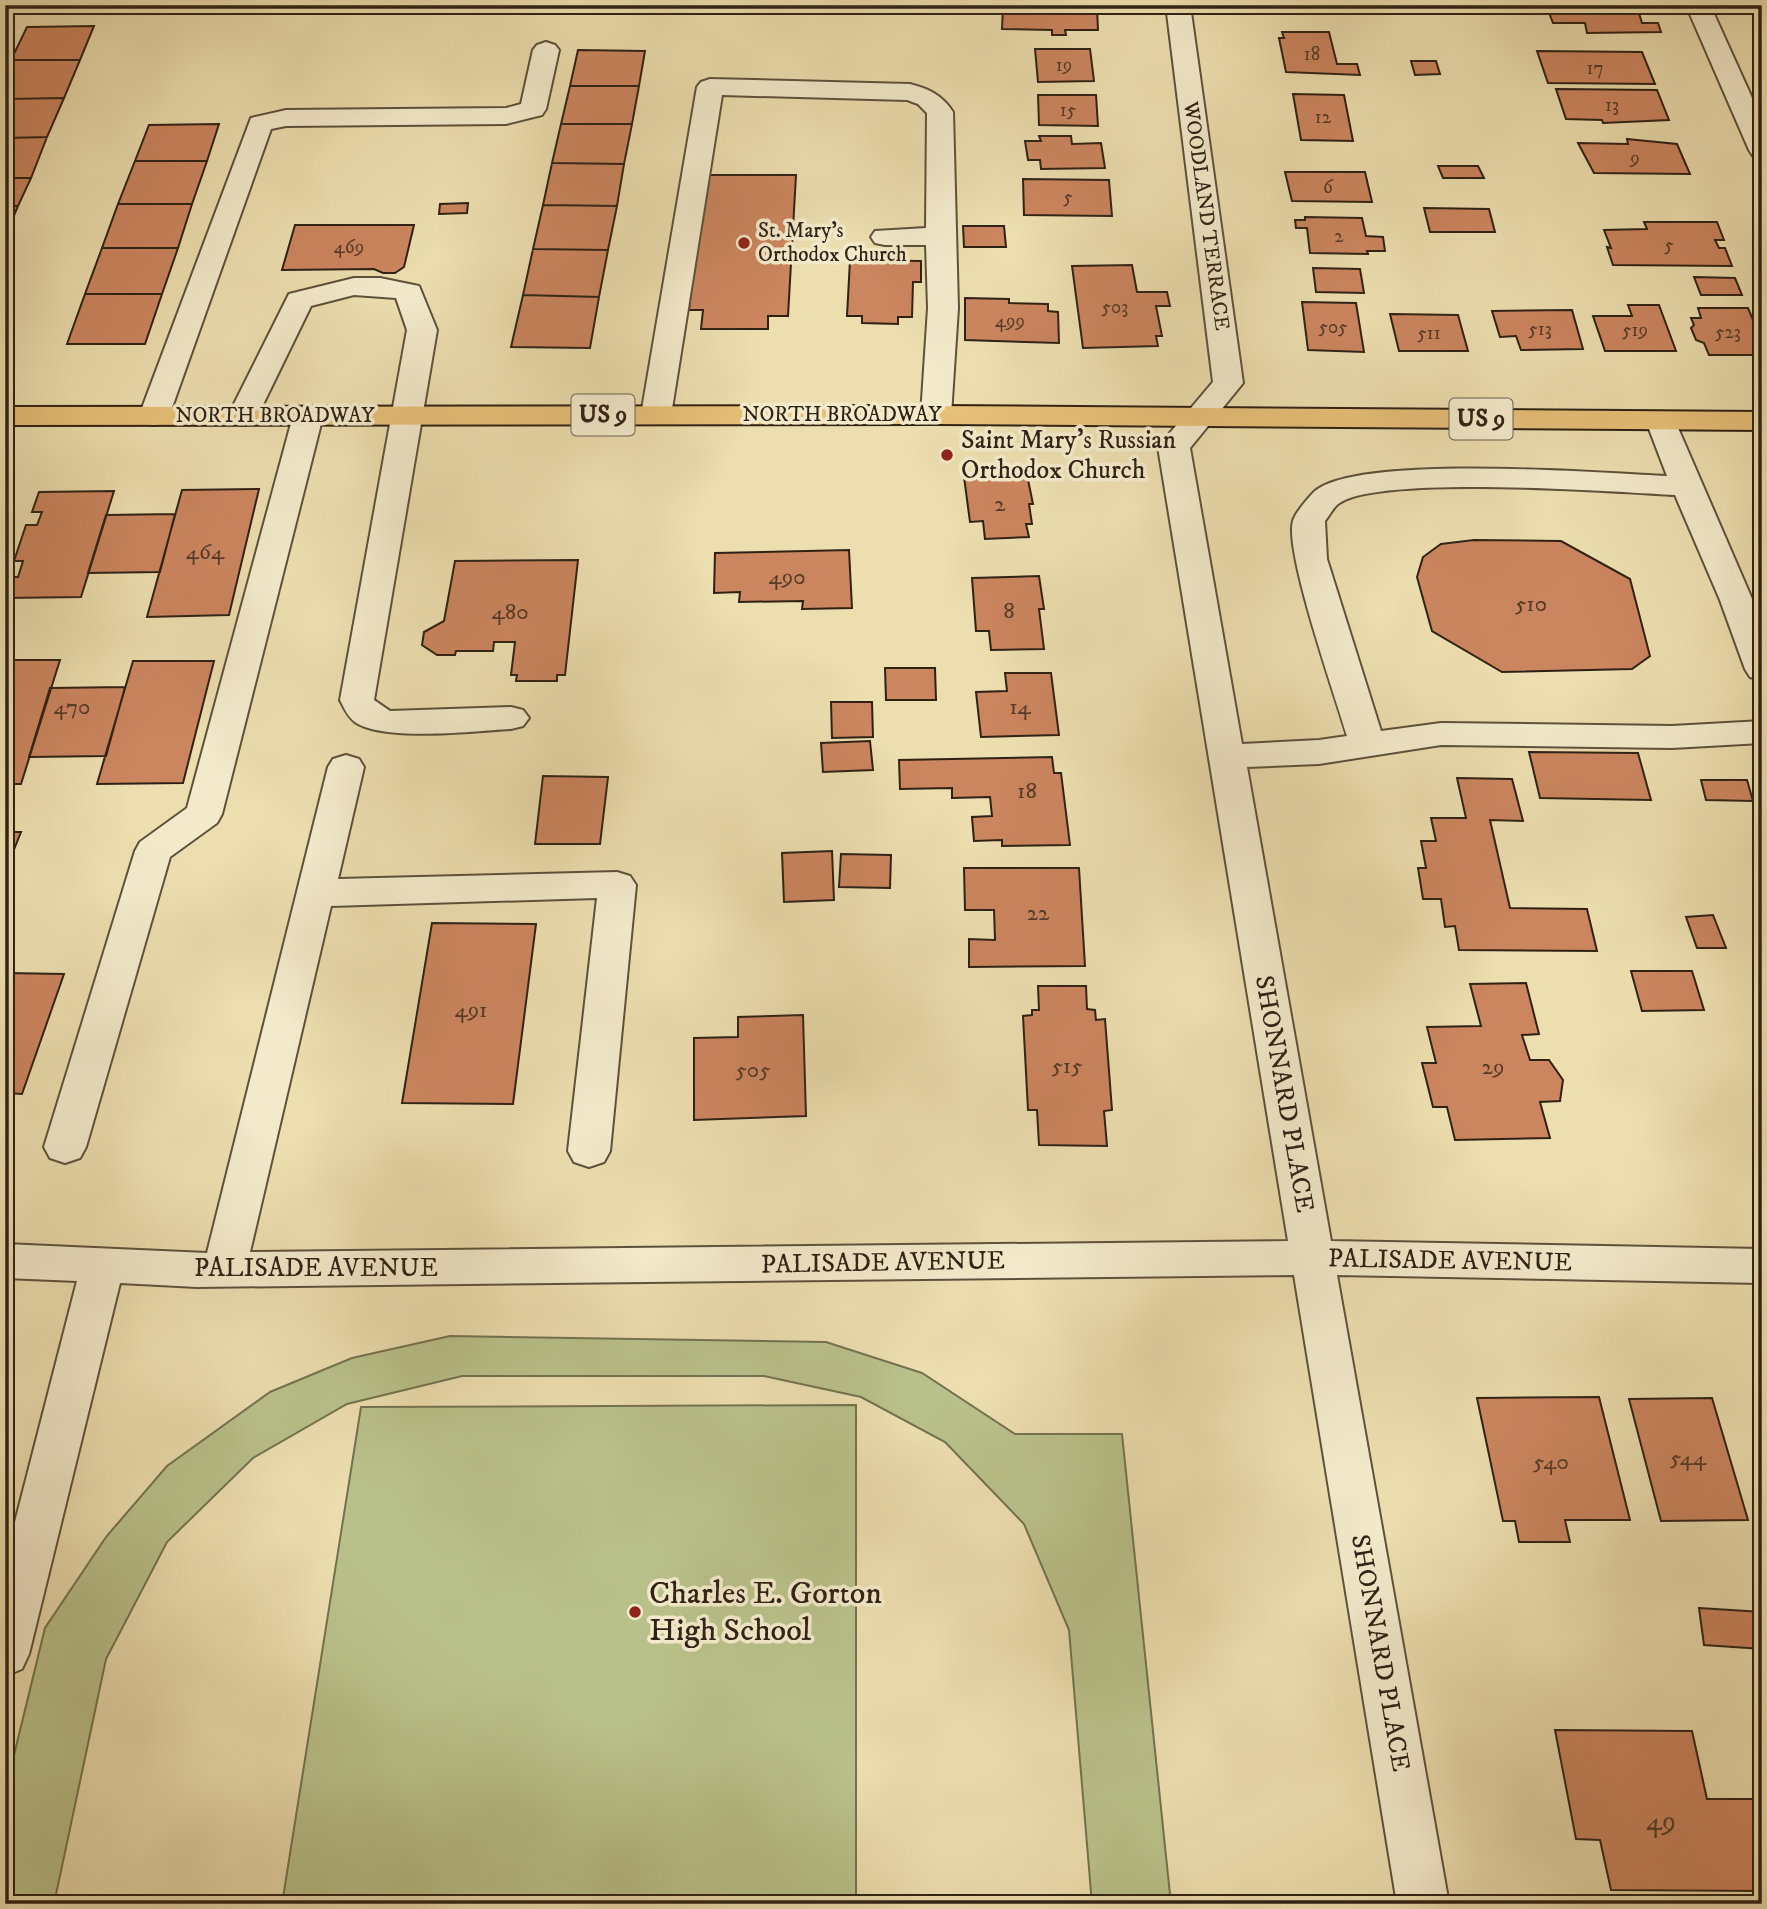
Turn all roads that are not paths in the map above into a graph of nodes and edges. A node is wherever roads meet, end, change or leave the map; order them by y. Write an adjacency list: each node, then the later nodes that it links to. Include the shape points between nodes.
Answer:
1 (1178, 5): 14 (street, WOODLAND TERRACE, via 1228,383)
2 (1698, 5): 4 (street)
3 (546, 50): 10 (street, via 533,109 506,116 286,118 260,124)
4 (1762, 150)
5 (940, 236): 6 (street); 7 (street, via 940,112 926,99 910,92 710,87); 8 (street, via 943,308)
6 (885, 237)
7 (656, 415): 8 (main road, NORTH BROADWAY / US 9); 13 (main road, NORTH BROADWAY / US 9)
8 (936, 415): 14 (main road, NORTH BROADWAY / US 9)
9 (5, 416): 10 (main road, NORTH BROADWAY / US 9)
10 (154, 416): 11 (main road, NORTH BROADWAY / US 9)
11 (243, 416): 12 (main road, NORTH BROADWAY / US 9); 13 (street, via 299,300 332,288 383,285 409,292 422,330)
12 (308, 416): 13 (main road, NORTH BROADWAY / US 9); 25 (street, via 204,814 153,852)
13 (407, 416): 19 (street, via 357,700 362,712 390,722)
14 (1200, 417): 15 (main road, NORTH BROADWAY / US 9); 22 (street, SHONNARD PLACE, via 1174,447)
15 (1661, 421): 16 (main road, NORTH BROADWAY / US 9); 17 (street)
16 (1762, 422)
17 (1687, 486): 18 (street); 21 (street, via 1403,479 1362,484 1327,497 1310,521 1311,559)
18 (1762, 669)
19 (511, 718)
20 (1762, 732): 21 (street, via 1672,737 1441,734)
21 (1368, 746): 22 (street)
22 (1227, 757): 27 (street, SHONNARD PLACE)
23 (346, 767): 24 (street)
24 (316, 893): 26 (street, via 617,885); 31 (street)
25 (65, 1146)
26 (589, 1150)
27 (1312, 1258): 30 (street, PALISADE AVENUE); 31 (street, PALISADE AVENUE); 33 (street, SHONNARD PLACE)
28 (5, 1261): 29 (street, PALISADE AVENUE)
29 (102, 1265): 31 (street, PALISADE AVENUE); 32 (street)
30 (1762, 1266)
31 (225, 1269)
32 (5, 1654)
33 (1423, 1904)

